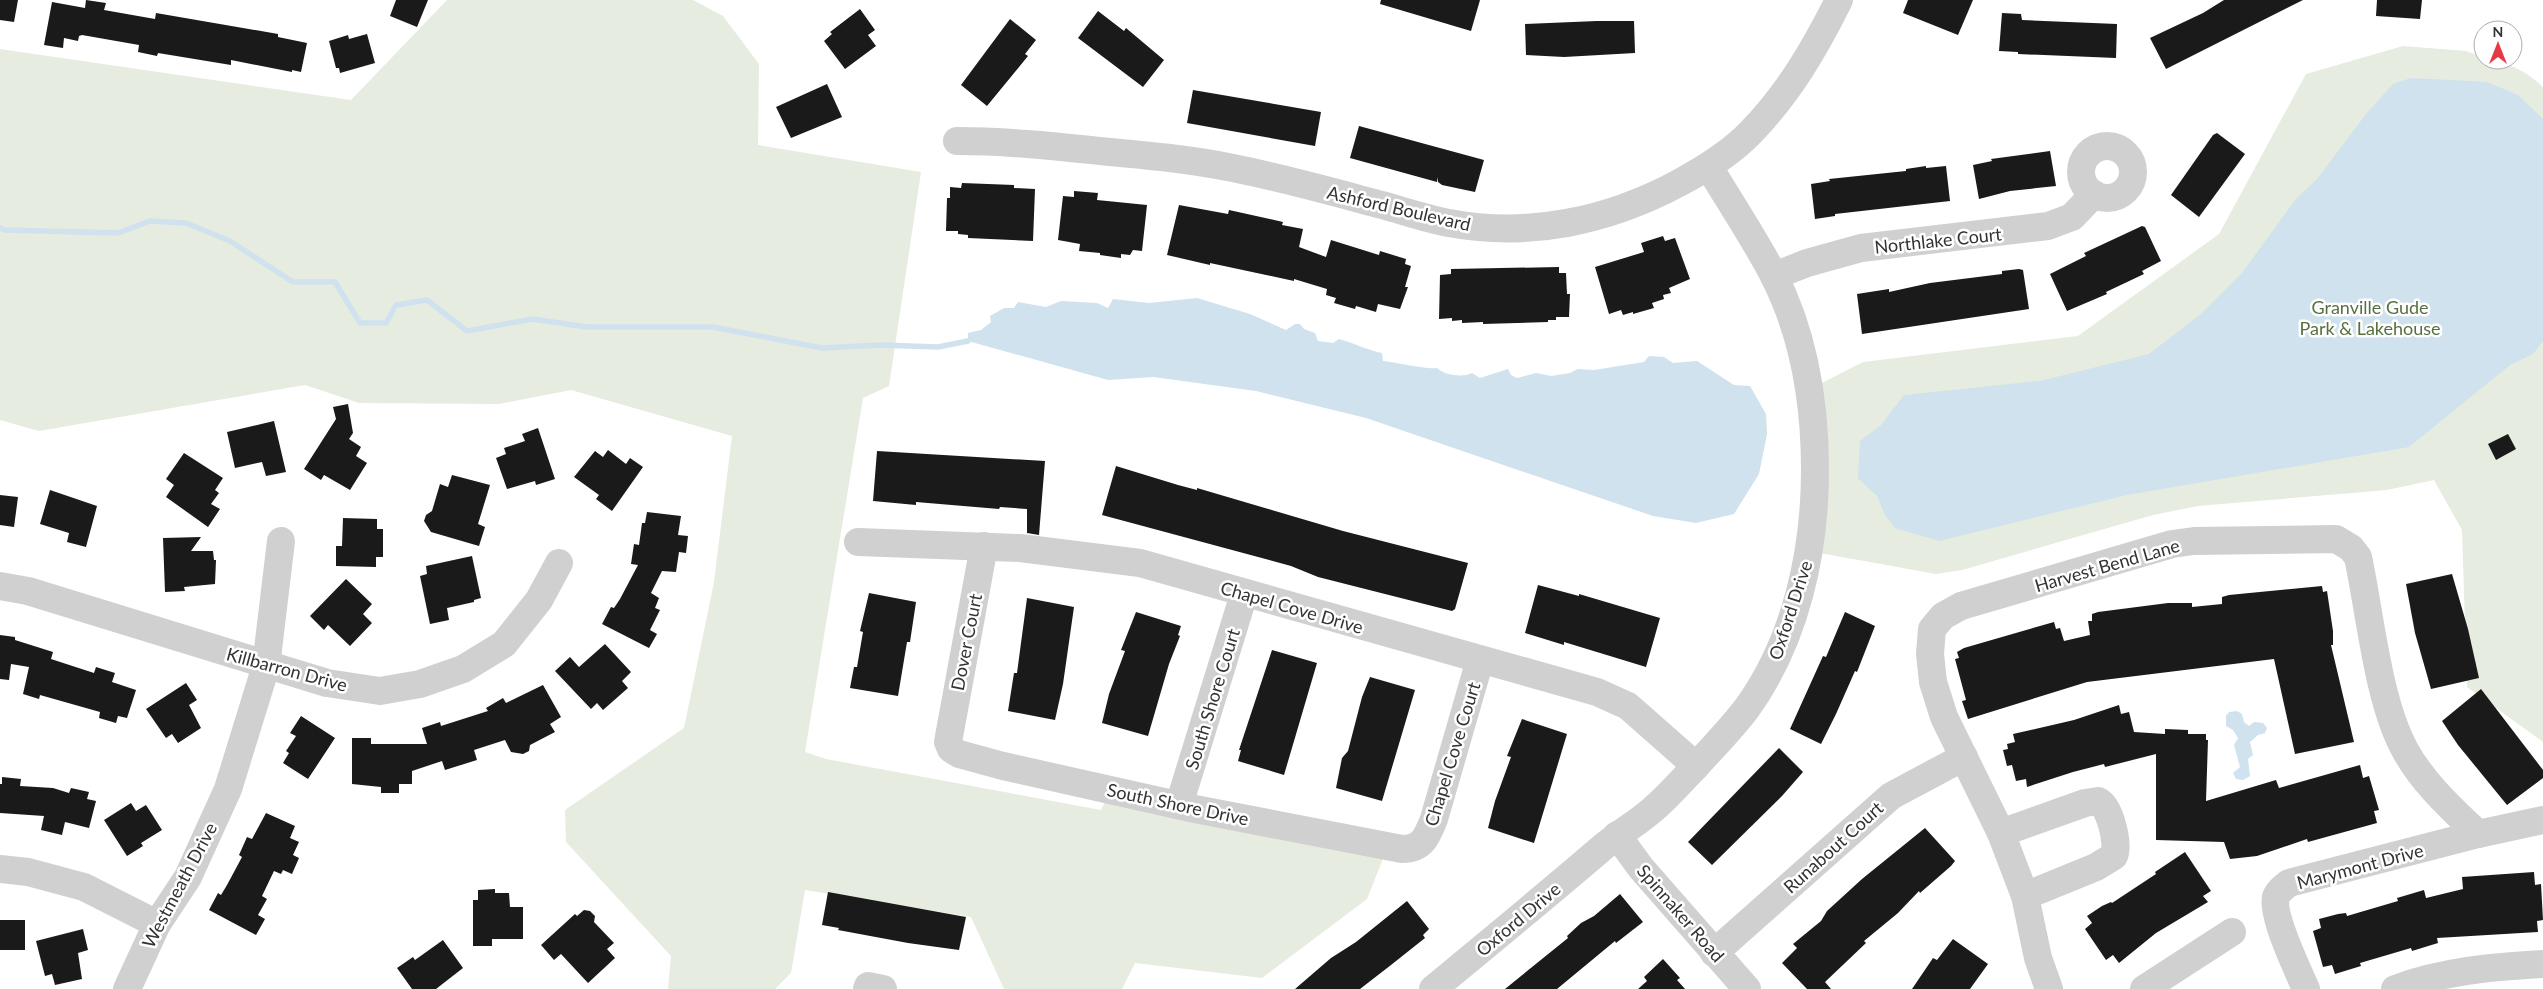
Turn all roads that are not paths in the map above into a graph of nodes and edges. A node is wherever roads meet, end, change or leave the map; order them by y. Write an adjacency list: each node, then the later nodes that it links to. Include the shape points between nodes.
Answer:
1 (1839, 0): 3 (street, Ashford Boulevard, via 1817,45 1792,84 1750,134)
2 (957, 142): 3 (street, Ashford Boulevard, via 1064,147 1231,168 1449,223 1483,227 1550,227 1600,217 1658,194)
3 (1709, 166): 5 (street, Oxford Drive)
4 (2094, 194): 5 (street, Northlake Court, via 2072,217 2048,226 1861,248 1806,263)
5 (1774, 276): 16 (street, Oxford Drive, via 1794,329 1810,389 1815,493 1808,551 1789,625 1772,666 1747,708)
6 (281, 541): 13 (street, Westmeath Drive)
7 (858, 542): 8 (street, Chapel Cove Drive)
8 (984, 546): 11 (street, Chapel Cove Drive, via 1140,563); 14 (street, Dover Court)
9 (559, 563): 13 (street, Killbarron Drive, via 540,600 504,644 463,669 428,681 380,691 327,683)
10 (0, 586): 13 (street, Killbarron Drive, via 28,591)
11 (1244, 594): 12 (street, Chapel Cove Drive); 17 (street, South Shore Court)
12 (1480, 660): 16 (street, Chapel Cove Drive, via 1618,700); 22 (street, Chapel Cove Court, via 1434,819)
13 (266, 666): 25 (street, Westmeath Drive, via 228,789 188,877)
14 (948, 738): 17 (street, South Shore Drive, via 951,749 982,761)
15 (1964, 757): 19 (street, Harvest Bend Lane); 20 (street, Harvest Bend Lane, via 1944,717 1933,682 1932,629 1943,616 1961,606 2172,544 2336,539 2351,548 2358,557 2381,676 2405,750 2443,801); 27 (street, Runabout Court, via 1891,796)
16 (1696, 766): 21 (street, Oxford Drive, via 1651,811)
17 (1179, 805): 22 (street, South Shore Drive, via 1402,848)
18 (2543, 820): 20 (street, Marymont Drive)
19 (2001, 833): 24 (street, Harvest Bend Lane); 24 (street, via 2085,803 2098,801 2106,807 2116,843 2114,856)
20 (2478, 834): 34 (street, Marymont Drive, via 2290,883 2281,889 2276,901 2278,915)
21 (1617, 836): 27 (street, Spinnaker Road); 30 (street, Oxford Drive)
22 (1420, 846)
23 (0, 868): 25 (street, via 84,887)
24 (2025, 896): 32 (street, Harvest Bend Lane, via 2038,958)
25 (157, 924): 29 (street, Westmeath Drive)
26 (2232, 932): 33 (street)
27 (1714, 953): 31 (street, Spinnaker Road)
28 (2543, 964): 35 (street, via 2442,974)
29 (127, 989)
30 (1433, 989)
31 (1747, 989)
32 (2049, 989)
33 (2144, 989)
34 (2306, 989)
35 (2395, 989)

